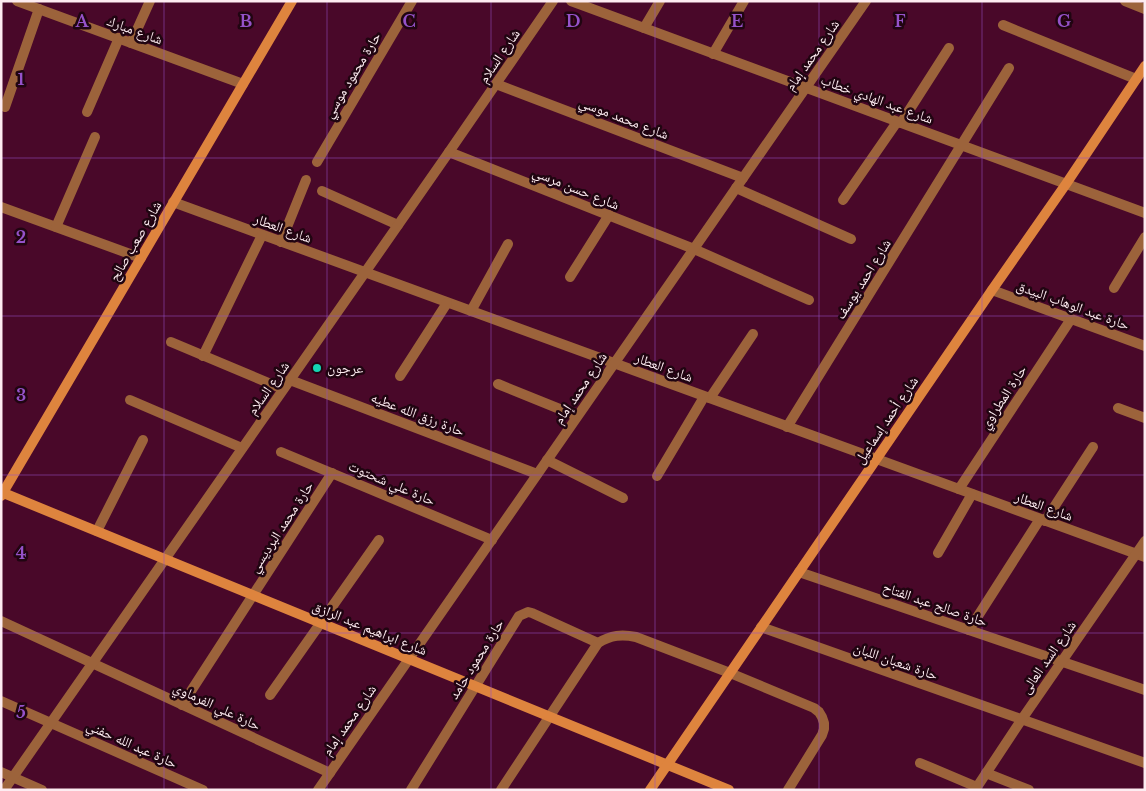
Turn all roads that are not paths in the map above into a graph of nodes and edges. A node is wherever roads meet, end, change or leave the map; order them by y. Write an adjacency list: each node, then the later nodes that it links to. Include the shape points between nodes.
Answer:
1 (17, 1): 11 (street, شارع مبارك)
2 (150, 1): 16 (street)
3 (292, 1): 22 (street, شارع صعب صالح)
4 (412, 1): 31 (street, حارة محمود موسي)
5 (552, 1): 23 (street, شارع السلام)
6 (571, 1): 14 (street, شارع عبد الهادي خطاب)
7 (660, 1): 14 (street)
8 (744, 1): 18 (street)
9 (866, 1): 24 (street, شارع محمد إمام)
10 (1125, 1): 12 (street)
11 (40, 9): 15 (street, شارع مبارك); 25 (street)
12 (1145, 9)
13 (1003, 25): 21 (street)
14 (644, 28): 18 (street, شارع عبد الهادي خطاب)
15 (119, 38): 16 (street, شارع مبارك); 26 (street)
16 (131, 43): 22 (street, شارع مبارك)
17 (949, 48): 27 (street)
18 (714, 54): 24 (street, شارع عبد الهادي خطاب)
19 (1009, 68): 29 (street, شارع احمد يوسف)
20 (1144, 69): 21 (street, شارع أحمد إسماعيل)
21 (1136, 79): 34 (street, شارع أحمد إسماعيل)
22 (243, 84): 38 (street, شارع صعب صالح)
23 (496, 84): 30 (street, شارع السلام); 32 (street, شارع محمد موسي)
24 (806, 88): 27 (street, شارع عبد الهادي خطاب); 32 (street, شارع محمد إمام)
25 (5, 107)
26 (87, 112)
27 (899, 122): 29 (street, شارع عبد الهادي خطاب); 37 (street)
28 (94, 137): 43 (street)
29 (962, 146): 34 (street, شارع عبد الهادي خطاب); 72 (street, شارع احمد يوسف)
30 (449, 152): 41 (street, شارع حسن مرسي); 42 (street, شارع السلام)
31 (317, 162)
32 (743, 178): 35 (street, شارع محمد إمام)
33 (306, 180): 47 (street)
34 (1066, 184): 40 (street, شارع عبد الهادي خطاب); 54 (street, شارع أحمد إسماعيل)
35 (736, 188): 46 (street); 49 (street, شارع محمد إمام)
36 (322, 192): 42 (street)
37 (843, 200)
38 (173, 202): 44 (street, شارع العطار); 50 (street, شارع صعب صالح)
39 (1, 207): 43 (street)
40 (1145, 213)
41 (609, 215): 49 (street, شارع حسن مرسي); 52 (street)
42 (398, 226): 51 (street, شارع السلام)
43 (56, 227): 50 (street)
44 (262, 235): 47 (street, شارع العطار); 62 (street)
45 (1145, 237): 53 (street)
46 (851, 239)
47 (281, 242): 51 (street, شارع العطار)
48 (508, 244): 57 (street)
49 (694, 249): 55 (street, شارع حسن مرسي); 63 (street, شارع محمد إمام)
50 (141, 258): 83 (street, شارع صعب صالح)
51 (364, 272): 56 (street, شارع العطار); 66 (street, شارع السلام)
52 (570, 278)
53 (1114, 288)
54 (992, 290): 58 (street, حارة عبد الوهاب البيدق); 77 (street, شارع أحمد إسماعيل)
55 (809, 300)
56 (447, 303): 57 (street, شارع العطار); 64 (street)
57 (471, 311): 63 (street, شارع العطار)
58 (1071, 319): 61 (street, حارة عبد الوهاب البيدق); 82 (street, حارة المطراوي)
59 (753, 334): 67 (street)
60 (172, 342): 62 (street, حارة رزق الله عطيه)
61 (1145, 346)
62 (203, 356): 66 (street, حارة رزق الله عطيه)
63 (614, 363): 67 (street, شارع العطار); 70 (street, شارع محمد إمام)
64 (400, 376)
65 (498, 384): 70 (street)
66 (286, 385): 75 (street, شارع السلام); 80 (street, حارة رزق الله عطيه)
67 (707, 398): 72 (street, شارع العطار); 81 (street)
68 (130, 400): 75 (street)
69 (1118, 408): 71 (street)
70 (577, 416): 78 (street, شارع محمد إمام)
71 (1145, 418)
72 (787, 427): 77 (street, شارع العطار)
73 (143, 440): 87 (street)
74 (1093, 447): 86 (street)
75 (242, 448): 93 (street, شارع السلام)
76 (281, 452): 79 (street, حارة علي شحتوت)
77 (876, 459): 82 (street, شارع العطار); 94 (street, شارع أحمد إسماعيل)
78 (547, 460): 80 (street, شارع محمد إمام); 85 (street)
79 (332, 473): 89 (street, حارة علي شحتوت); 95 (street, حارة محمد البرديسي)
80 (537, 474): 89 (street, شارع محمد إمام)
81 (657, 476)
82 (959, 490): 84 (street, شارع العطار)
83 (2, 493): 87 (street, شارع ابراهيم عبد الرازق)
84 (972, 494): 86 (street, شارع العطار); 91 (street)
85 (622, 498)
86 (1043, 520): 92 (street, شارع العطار); 99 (street)
87 (97, 531): 93 (street, شارع ابراهيم عبد الرازق)
88 (379, 540): 97 (street)
89 (492, 540): 101 (street, شارع محمد إمام)
90 (1145, 541): 92 (street, شارع السد العالى)
91 (938, 554)
92 (1141, 556): 102 (street, شارع السد العالى)
93 (165, 559): 95 (street, شارع ابراهيم عبد الرازق); 103 (street, شارع السلام)
94 (800, 572): 98 (street, شارع أحمد إسماعيل); 99 (street, حارة صالح عبد الفتاح)
95 (253, 595): 97 (street, شارع ابراهيم عبد الرازق); 109 (street, حارة محمد البرديسي)
96 (1, 621): 103 (street, حارة علي الفرماوي)
97 (320, 623): 101 (street, شارع ابراهيم عبد الرازق); 107 (street)
98 (761, 628): 104 (street, شارع أحمد إسماعيل); 111 (street, حارة شعبان اللبان)
99 (969, 630): 102 (street, حارة صالح عبد الفتاح)
100 (598, 643): 104 (street, via 612,636 628,635); 105 (street, حارة محمود حامد, via 532,613 523,613); 110 (street)
101 (409, 659): 105 (street, شارع ابراهيم عبد الرازق); 117 (street, شارع محمد إمام)
102 (1061, 662): 106 (street, حارة صالح عبد الفتاح); 111 (street, شارع السد العالى)
103 (92, 664): 109 (street, حارة علي الفرماوي); 112 (street, شارع السلام)
104 (730, 673): 115 (street, شارع أحمد إسماعيل); 129 (street, via 814,708 822,717 822,735)
105 (475, 686): 110 (street, شارع ابراهيم عبد الرازق); 125 (street, حارة محمود حامد)
106 (1145, 690)
107 (270, 695)
108 (1, 701): 112 (street, حارة عبد الله حفني)
109 (182, 705): 117 (street, حارة علي الفرماوي)
110 (549, 716): 115 (street, شارع ابراهيم عبد الرازق); 126 (street)
111 (1022, 720): 114 (street, حارة شعبان اللبان); 118 (street, شارع السد العالى)
112 (51, 723): 119 (street, شارع السلام); 123 (street, حارة عبد الله حفني)
113 (920, 763): 120 (street)
114 (1145, 763)
115 (668, 764): 127 (street, شارع أحمد إسماعيل); 128 (street, شارع ابراهيم عبد الرازق)
116 (1, 772): 119 (street)
117 (330, 773): 124 (street, شارع محمد إمام)
118 (986, 773): 120 (street, شارع السد العالى); 130 (street)
119 (13, 777): 121 (street, شارع السلام); 122 (street)
120 (976, 788)
121 (4, 790)
122 (42, 790)
123 (203, 790)
124 (318, 790)
125 (411, 790)
126 (501, 790)
127 (650, 790)
128 (729, 790)
129 (788, 790)
130 (1029, 790)

